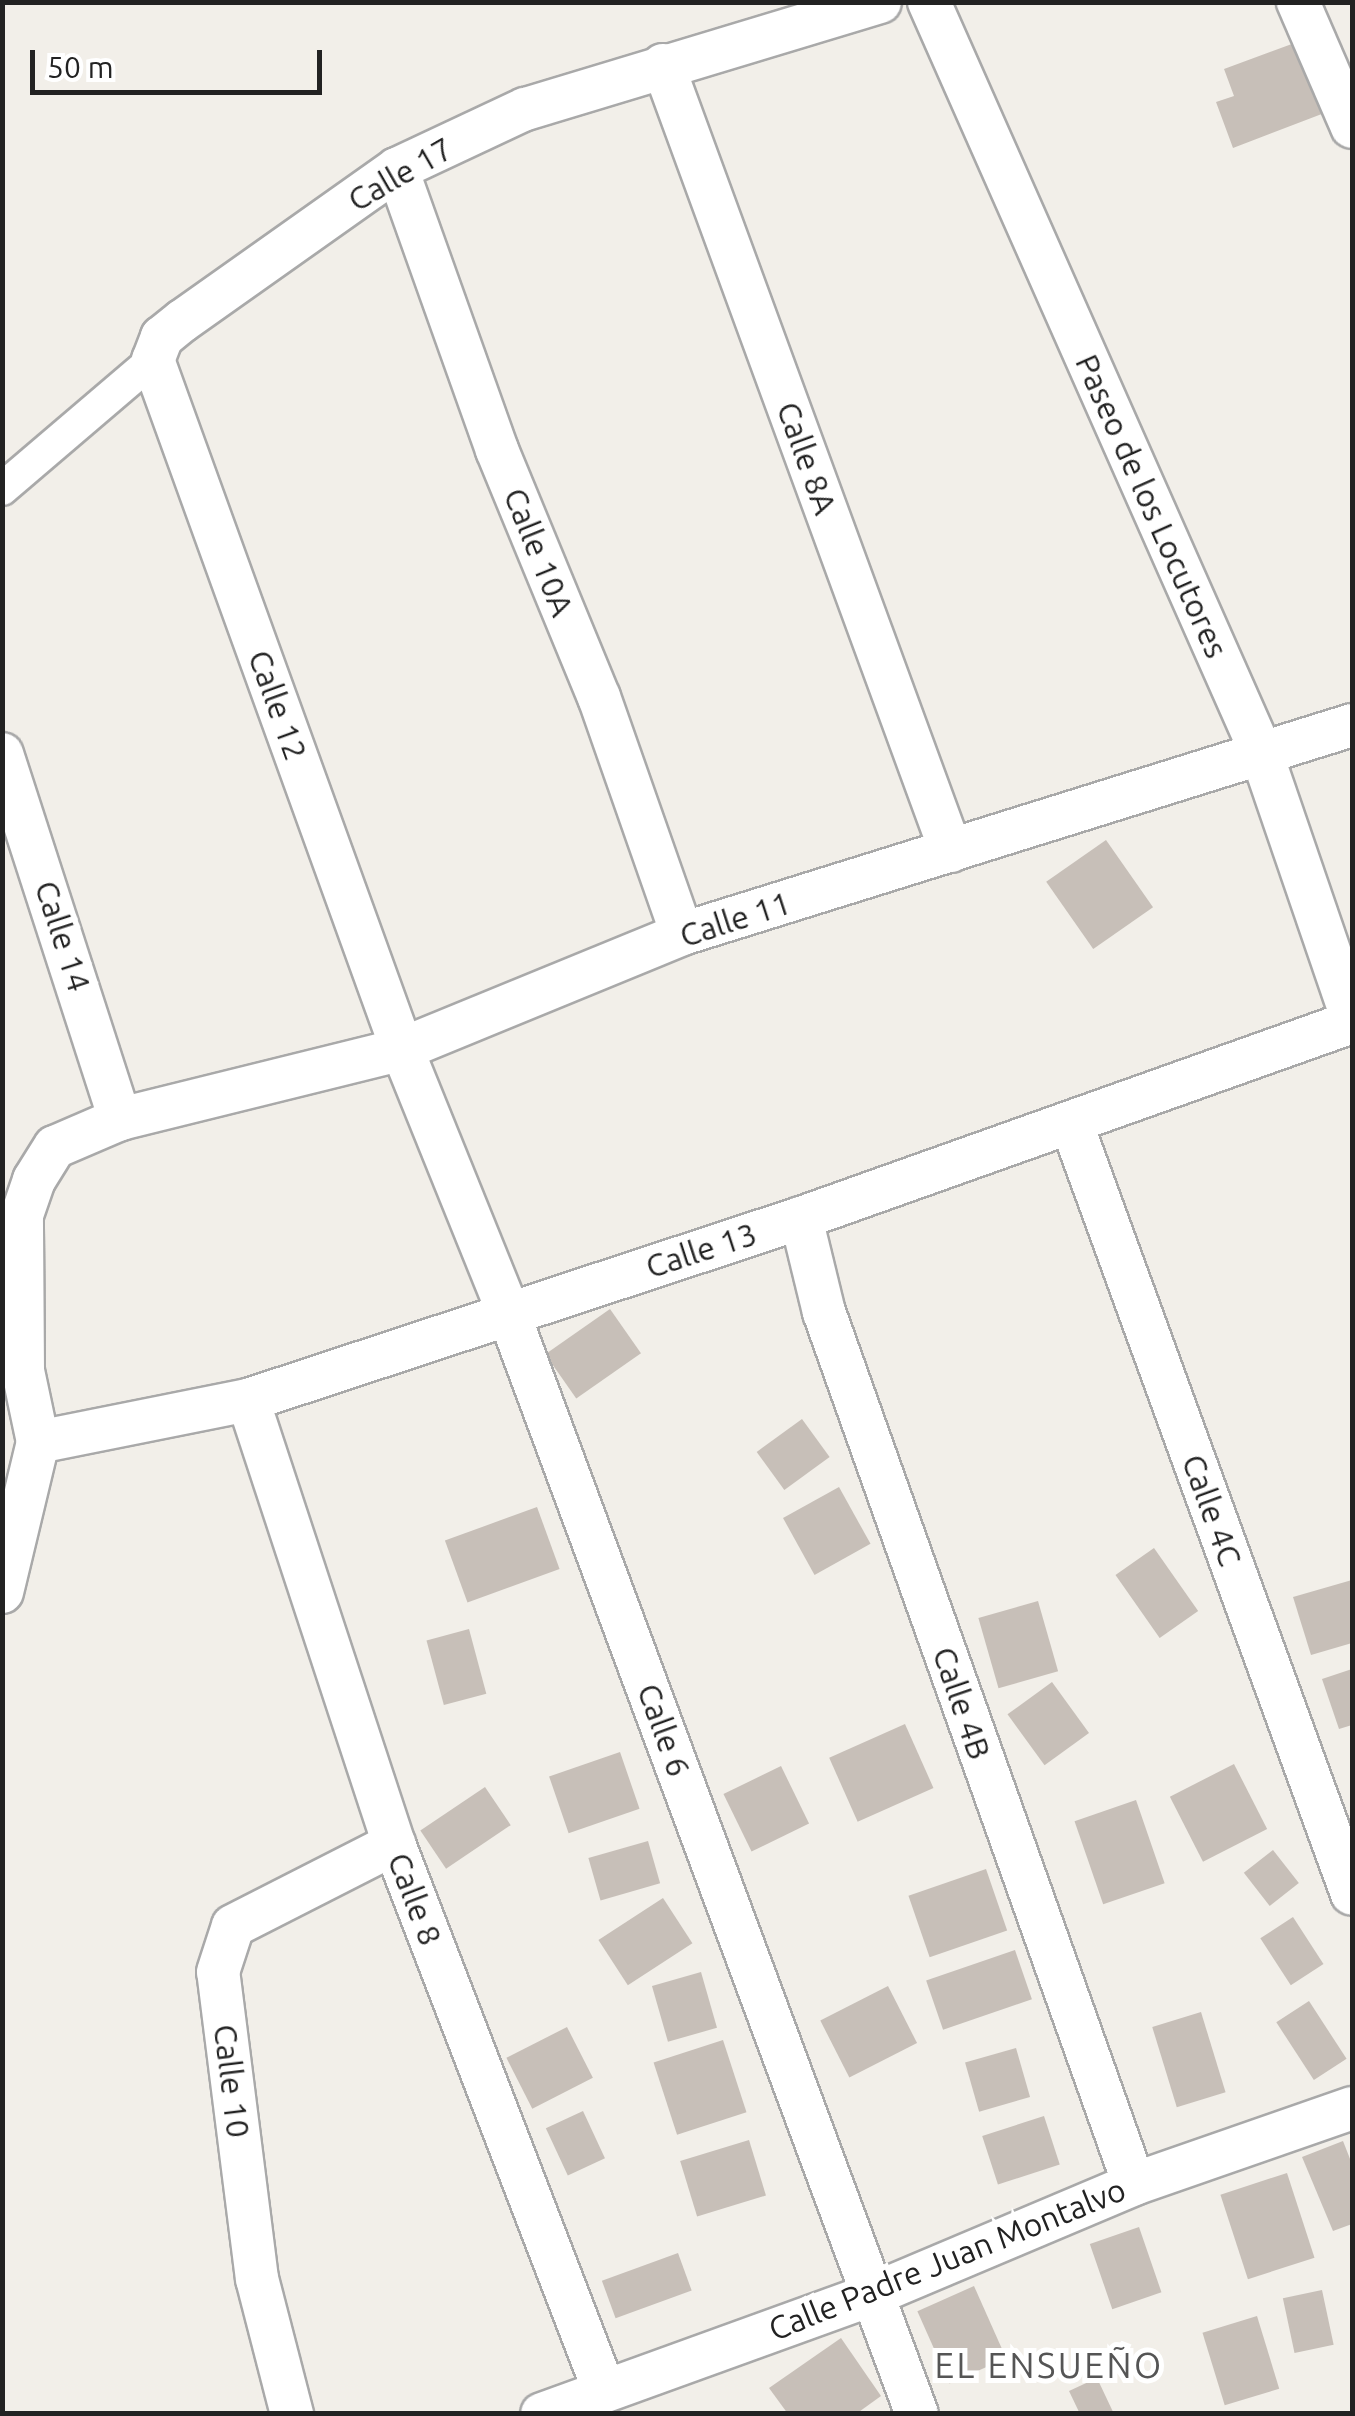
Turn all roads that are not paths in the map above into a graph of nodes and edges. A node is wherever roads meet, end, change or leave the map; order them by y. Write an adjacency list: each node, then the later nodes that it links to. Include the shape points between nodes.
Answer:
1 (880, 2): 4 (street, Calle 17)
2 (928, 2): 10 (street, Paseo de los Locutores)
3 (1298, 2): 5 (street)
4 (663, 66): 6 (street, Calle 17, via 525,109); 12 (street, Calle 8A)
5 (1352, 127)
6 (397, 169): 7 (street, Calle 17, via 182,320 162,337); 13 (street, Calle 10A)
7 (153, 360): 8 (street, Calle 17); 15 (street, Calle 12)
8 (2, 489)
9 (1352, 724): 10 (street, Calle 11)
10 (1261, 752): 12 (street, Calle 11); 14 (street, Paseo de los Locutores)
11 (2, 754): 16 (street, Calle 14)
12 (951, 851): 13 (street, Calle 11)
13 (682, 934): 15 (street, Calle 11)
14 (1352, 1020): 17 (street, Calle 13)
15 (402, 1049): 16 (street, Calle 11); 19 (street, Calle 6)
16 (120, 1119): 21 (street, Calle 11, via 56,1147 34,1180 22,1216 23,1371)
17 (1072, 1125): 18 (street, Calle 13); 24 (street, Calle 4C)
18 (801, 1218): 19 (street, Calle 13); 26 (street, Calle 4B, via 824,1312)
19 (508, 1312): 20 (street, Calle 13); 27 (street, Calle 6)
20 (248, 1400): 21 (street, Calle 13); 23 (street, Calle 8)
21 (38, 1442): 22 (street)
22 (2, 1592)
23 (394, 1844): 28 (street, Calle 8); 29 (street, Calle 10, via 233,1926 218,1972 256,2279)
24 (1352, 1894)
25 (1352, 2108): 26 (street, Calle Padre Juan Montalvo)
26 (1134, 2184): 27 (street, Calle Padre Juan Montalvo)
27 (874, 2294): 28 (street, Calle Padre Juan Montalvo); 31 (street, Calle 6)
28 (604, 2390): 30 (street, Calle Padre Juan Montalvo)
29 (292, 2414)
30 (542, 2414)
31 (917, 2414)

